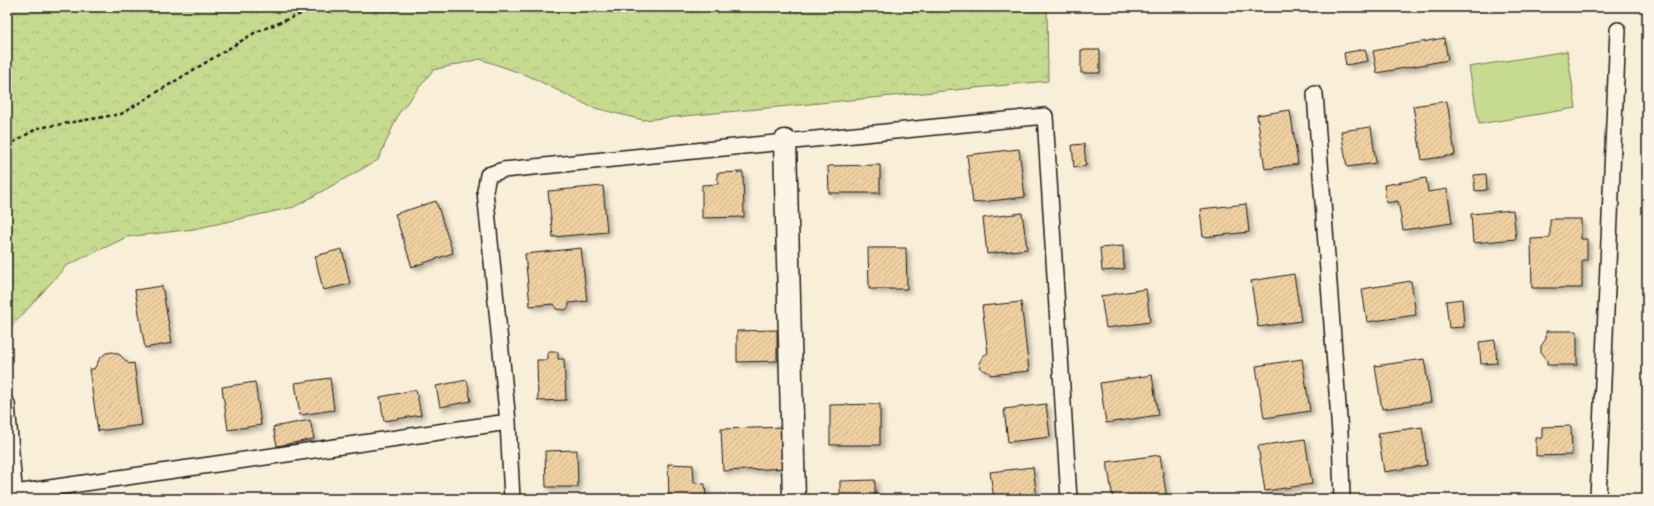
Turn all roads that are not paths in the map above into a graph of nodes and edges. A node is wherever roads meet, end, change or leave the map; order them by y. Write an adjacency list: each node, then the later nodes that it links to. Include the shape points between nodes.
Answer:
1 (1618, 30): 11 (lane)
2 (1315, 94): 10 (lane)
3 (785, 141): 5 (lane, via 503,170 488,175 485,191); 8 (street); 9 (lane, via 1045,116)
4 (7, 404): 6 (lane)
5 (508, 422): 6 (lane); 7 (lane)
6 (15, 496)
7 (512, 499)
8 (794, 499)
9 (1070, 499)
10 (1342, 499)
11 (1598, 499)

